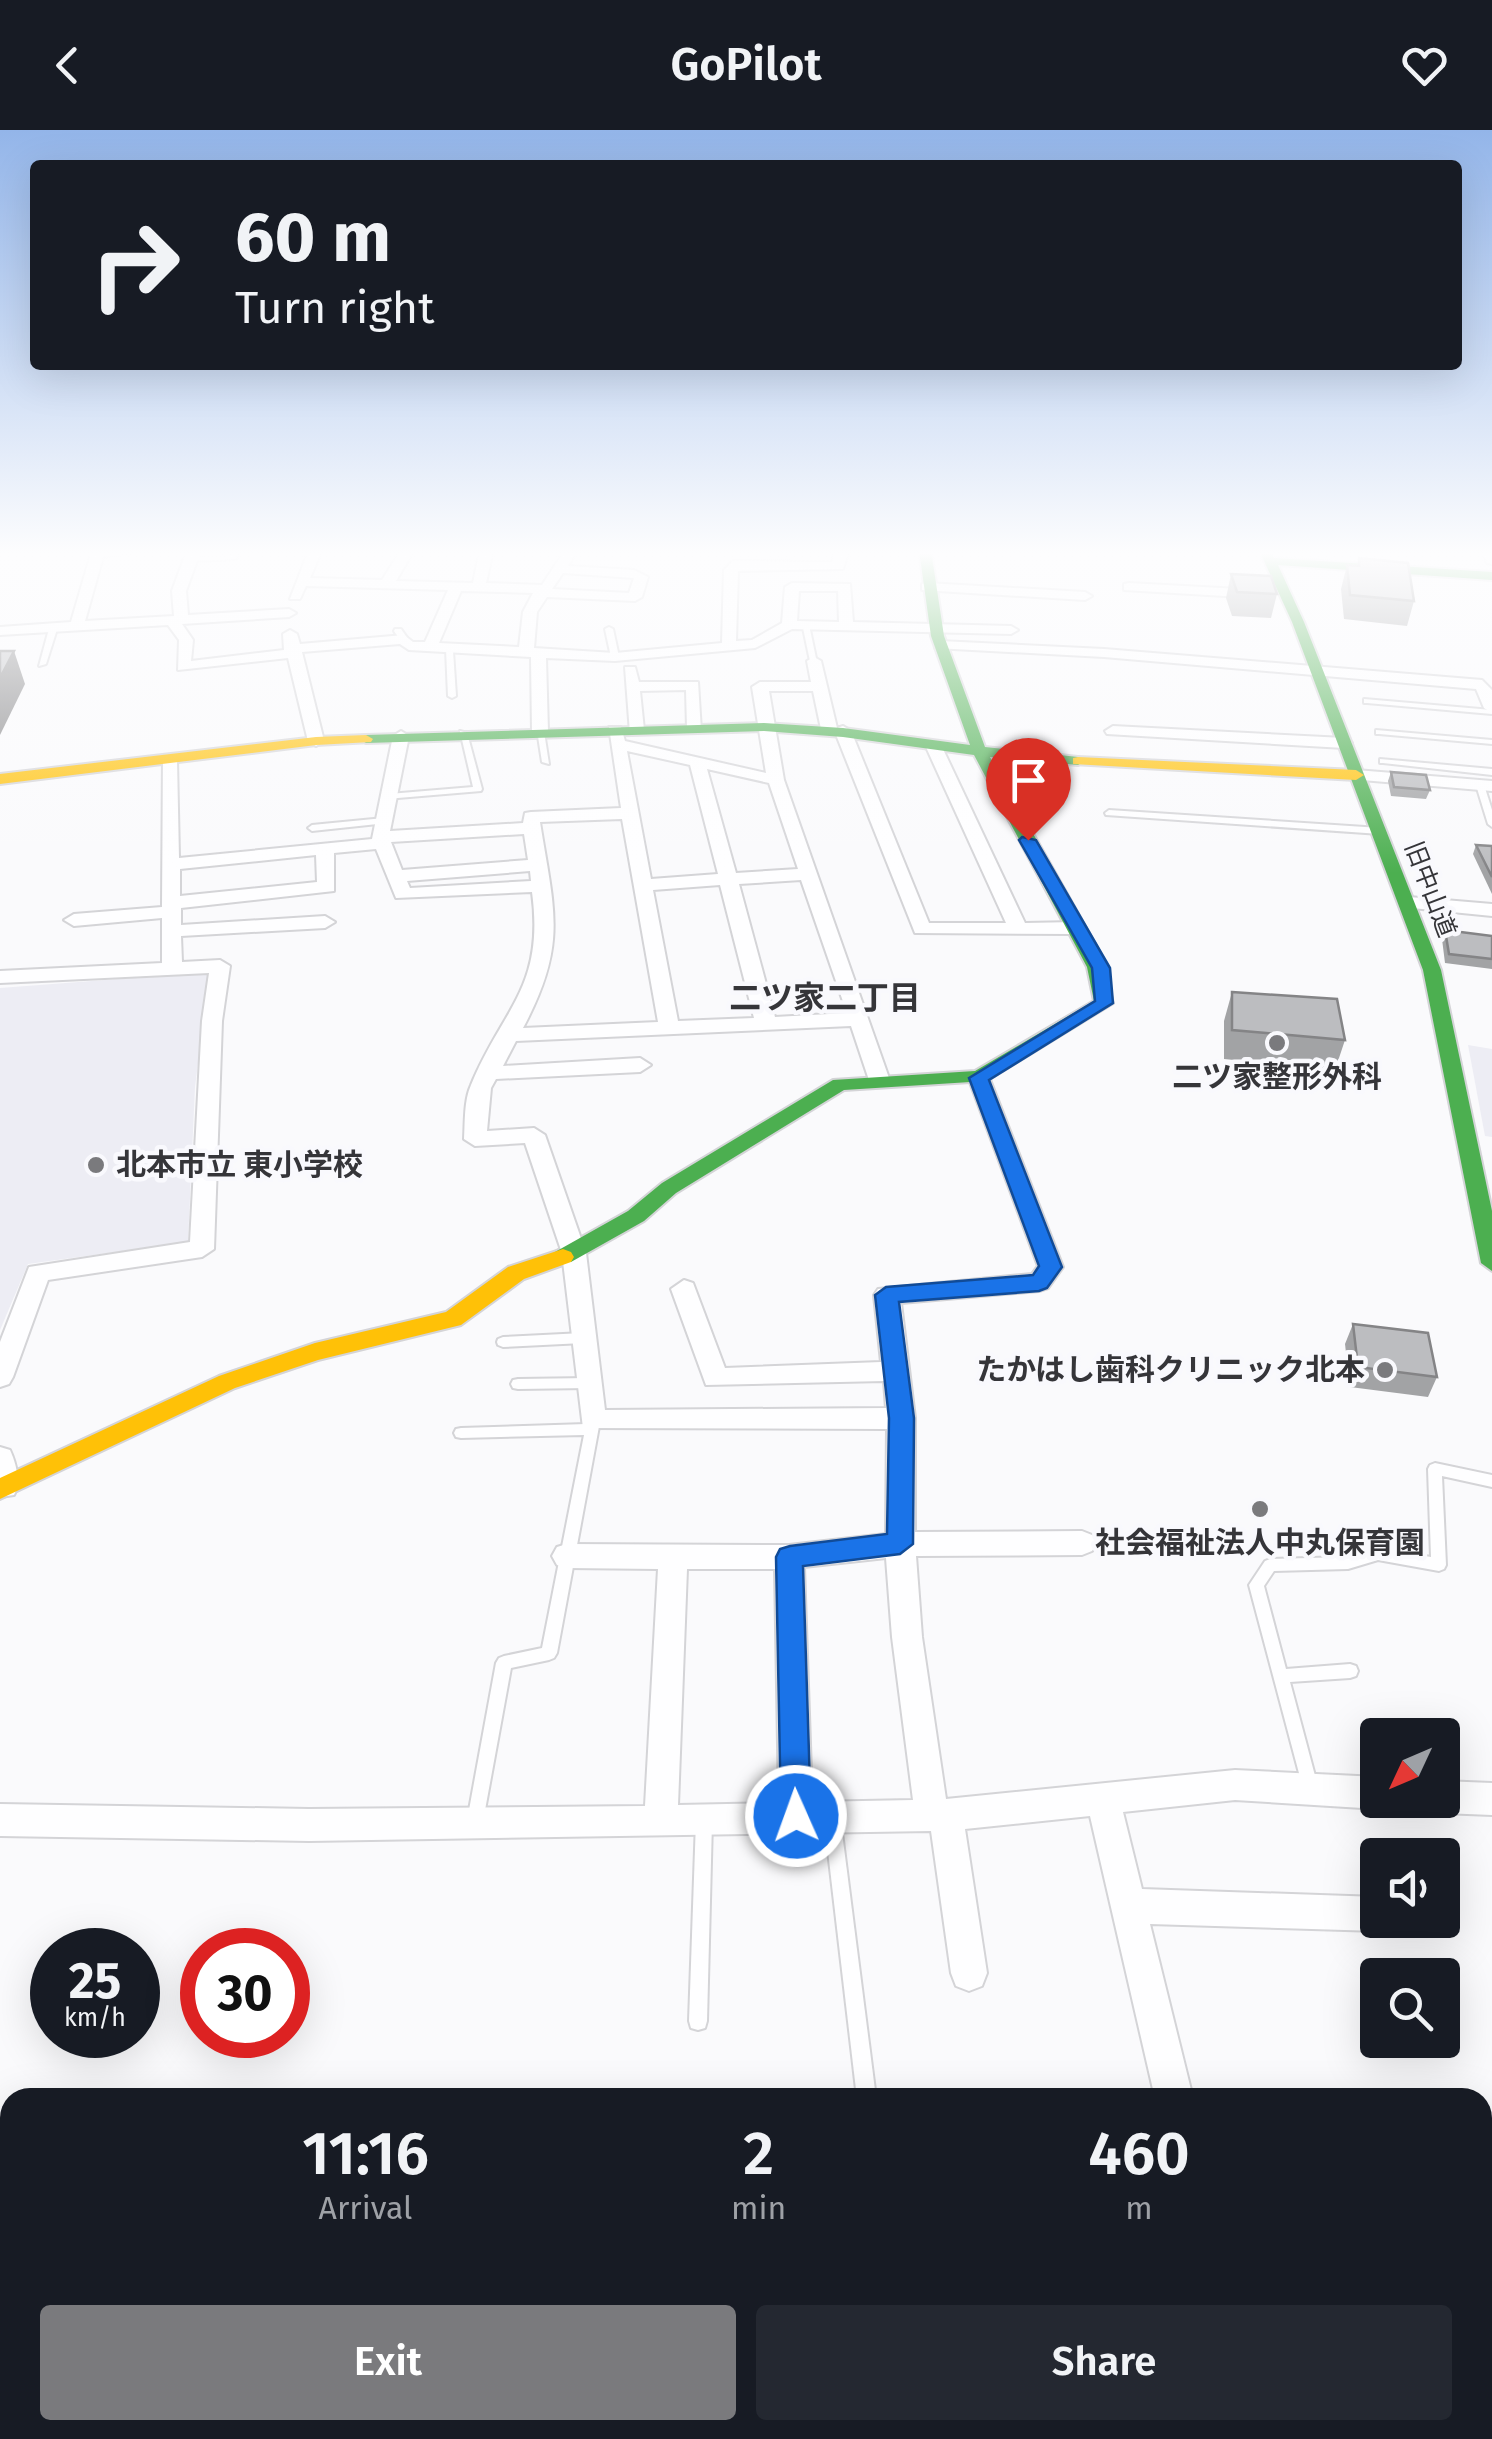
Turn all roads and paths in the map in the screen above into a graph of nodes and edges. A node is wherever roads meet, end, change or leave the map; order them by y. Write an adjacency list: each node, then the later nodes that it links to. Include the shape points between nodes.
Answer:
1 (44, 658): 13 (lane)
2 (184, 658): 3 (street, via 183,667)
3 (245, 658)
4 (293, 658): 29 (street)
5 (450, 658): 17 (lane)
6 (532, 658): 24 (street)
7 (623, 658): 16 (street)
8 (812, 658): 12 (lane)
9 (945, 658): 33 (street)
10 (1184, 658): 14 (street)
11 (1312, 658): 14 (street, 旧中山道)
12 (814, 661): 15 (street)
13 (42, 664)
14 (1318, 673): 19 (street, via 1482,686); 31 (street, 旧中山道)
15 (820, 686): 21 (street, via 760,687); 22 (street)
16 (632, 687): 20 (street, via 693,685); 27 (street)
17 (452, 696)
18 (1367, 701): 19 (lane)
19 (1492, 710)
20 (695, 728): 21 (street); 27 (street)
21 (764, 728): 22 (street); 40 (street)
22 (836, 730): 32 (street); 61 (street, via 922,929)
23 (1113, 731): 31 (street)
24 (540, 732): 26 (street); 27 (street); 36 (lane)
25 (1379, 732): 30 (lane)
26 (463, 733): 28 (street); 42 (lane, via 478,790)
27 (622, 734): 37 (street); 43 (street)
28 (401, 736): 29 (street); 42 (street)
29 (316, 741): 34 (street)
30 (1492, 742)
31 (1344, 743): 38 (street, 旧中山道)
32 (934, 747): 33 (street); 61 (street)
33 (979, 753): 38 (street); 62 (street)
34 (169, 760): 39 (street); 51 (street)
35 (1383, 761): 41 (lane)
36 (546, 762)
37 (697, 762): 40 (street); 54 (street)
38 (1356, 775): 41 (street); 48 (street, 旧中山道)
39 (0, 779)
40 (776, 780): 52 (street)
41 (1488, 781): 45 (lane)
42 (389, 796): 49 (street)
43 (630, 813): 47 (street, via 531,817); 55 (street)
44 (1110, 813): 48 (lane)
45 (1492, 824)
46 (312, 828): 49 (lane)
47 (530, 828): 49 (street); 53 (street)
48 (1380, 831): 56 (street, 旧中山道)
49 (382, 834): 50 (street); 53 (street, via 395,876)
50 (325, 849): 51 (street); 58 (street, via 327,887)
51 (170, 864): 58 (street)
52 (808, 874): 54 (street); 65 (street)
53 (537, 876): 68 (street, via 546,922 543,962)
54 (726, 880): 55 (street); 66 (street)
55 (643, 885): 67 (street)
56 (1409, 903): 57 (street); 73 (street, 旧中山道, via 1432,970)
57 (1492, 910)
58 (171, 915): 59 (street); 60 (street); 63 (street)
59 (74, 920)
60 (325, 922)
61 (1018, 928): 62 (street)
62 (1076, 928): 71 (street, via 1101,968 1104,1003)
63 (172, 966): 64 (street); 80 (street, via 220,966 202,1249 38,1272)
64 (0, 977)
65 (859, 1019): 66 (street); 72 (street)
66 (766, 1022): 67 (street)
67 (669, 1027): 68 (street)
68 (507, 1034): 70 (street)
69 (640, 1064): 70 (street)
70 (487, 1073): 74 (street, via 475,1139 534,1134)
71 (978, 1078): 72 (street); 79 (street, via 1050,1267 1039,1282 886,1295)
72 (879, 1081): 74 (street, via 840,1084)
73 (1487, 1218): 75 (street, 旧中山道)
74 (574, 1253): 77 (street); 88 (street, via 516,1273 453,1320 315,1352 227,1382)
75 (1492, 1263)
76 (684, 1289): 79 (street, via 715,1378)
77 (584, 1338): 78 (lane); 81 (street)
78 (502, 1342)
79 (894, 1371): 83 (street)
80 (0, 1378)
81 (588, 1382): 82 (lane); 84 (street)
82 (518, 1384)
83 (902, 1418): 84 (street); 90 (street)
84 (592, 1425): 85 (lane); 91 (lane)
85 (461, 1433)
86 (0, 1458): 88 (street)
87 (1492, 1481): 95 (lane, via 1435,1469 1439,1564 1378,1554 1348,1563 1270,1566 1256,1586)
88 (1, 1490)
89 (1082, 1543): 90 (street)
90 (900, 1544): 93 (street); 102 (street, via 907,1637)
91 (567, 1556): 92 (street); 105 (lane, via 548,1654 504,1662)
92 (672, 1557): 93 (street); 106 (street)
93 (790, 1557): 103 (street)
94 (1350, 1670): 95 (lane)
95 (1280, 1676): 96 (lane)
96 (1311, 1789): 97 (street); 99 (street, via 1236,1785)
97 (1360, 1792)
98 (1460, 1798): 100 (street)
99 (1104, 1800): 102 (street); 108 (street)
100 (1492, 1800)
101 (832, 1815): 102 (street); 103 (street); 112 (lane)
102 (939, 1815): 110 (street)
103 (796, 1816): 107 (street)
104 (0, 1820): 105 (street, via 309,1826)
105 (474, 1821): 106 (street)
106 (662, 1821): 107 (street)
107 (704, 1821): 111 (lane)
108 (1129, 1906): 109 (street); 113 (street)
109 (1360, 1913)
110 (969, 1974)
111 (698, 2021)
112 (866, 2088)
113 (1172, 2088)

